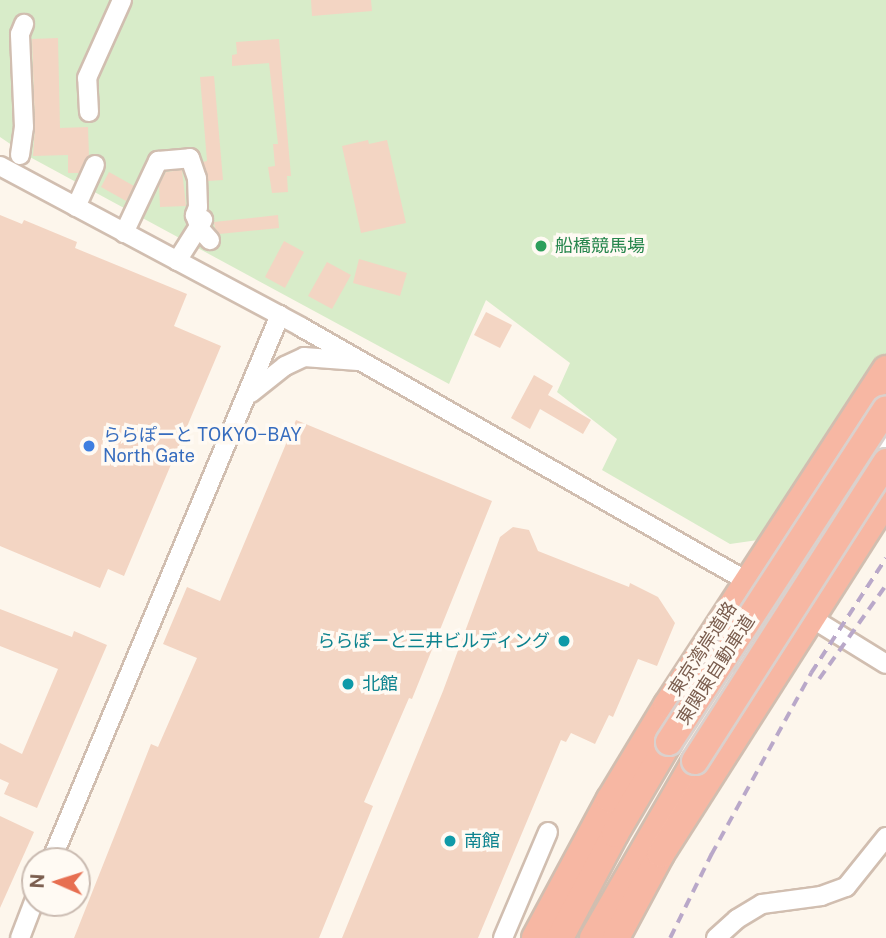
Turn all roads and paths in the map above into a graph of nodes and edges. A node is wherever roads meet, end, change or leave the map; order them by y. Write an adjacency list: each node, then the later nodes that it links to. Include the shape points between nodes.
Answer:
1 (122, 0): 3 (street, via 87,78)
2 (24, 24): 4 (street, via 20,34 24,127)
3 (89, 112)
4 (20, 156)
5 (95, 165): 8 (street)
6 (0, 166): 8 (street)
7 (152, 166): 10 (street)
8 (76, 207): 10 (street)
9 (204, 210): 11 (street)
10 (120, 231): 11 (street, via 158,161 190,158 197,171 195,215); 12 (street)
11 (205, 234): 12 (street)
12 (177, 261): 13 (street)
13 (280, 315): 14 (street); 16 (street)
14 (363, 362): 16 (street, via 304,357); 21 (street)
15 (886, 369): 21 (highway, 東京湾岸道路)
16 (248, 396): 28 (street)
17 (886, 409): 30 (highway, 東関東自動車道, bridge, via 615,834)
18 (886, 438): 22 (street)
19 (886, 462): 33 (highway, 東関東自動車道, bridge, via 695,761)
20 (886, 501): 23 (highway)
21 (746, 581): 22 (street); 25 (highway, 東京湾岸道路)
22 (778, 600): 23 (street); 25 (street, via 748,646 707,676 681,714)
23 (810, 617): 24 (street); 34 (highway, via 661,853)
24 (886, 664)
25 (641, 747): 30 (highway, 東京湾岸道路)
26 (548, 832): 32 (street)
27 (886, 837): 35 (street, via 846,887 821,896 762,904)
28 (57, 847)
29 (28, 917): 31 (street)
30 (546, 933)
31 (20, 938)
32 (503, 938)
33 (593, 938)
34 (616, 938)
35 (716, 938)

